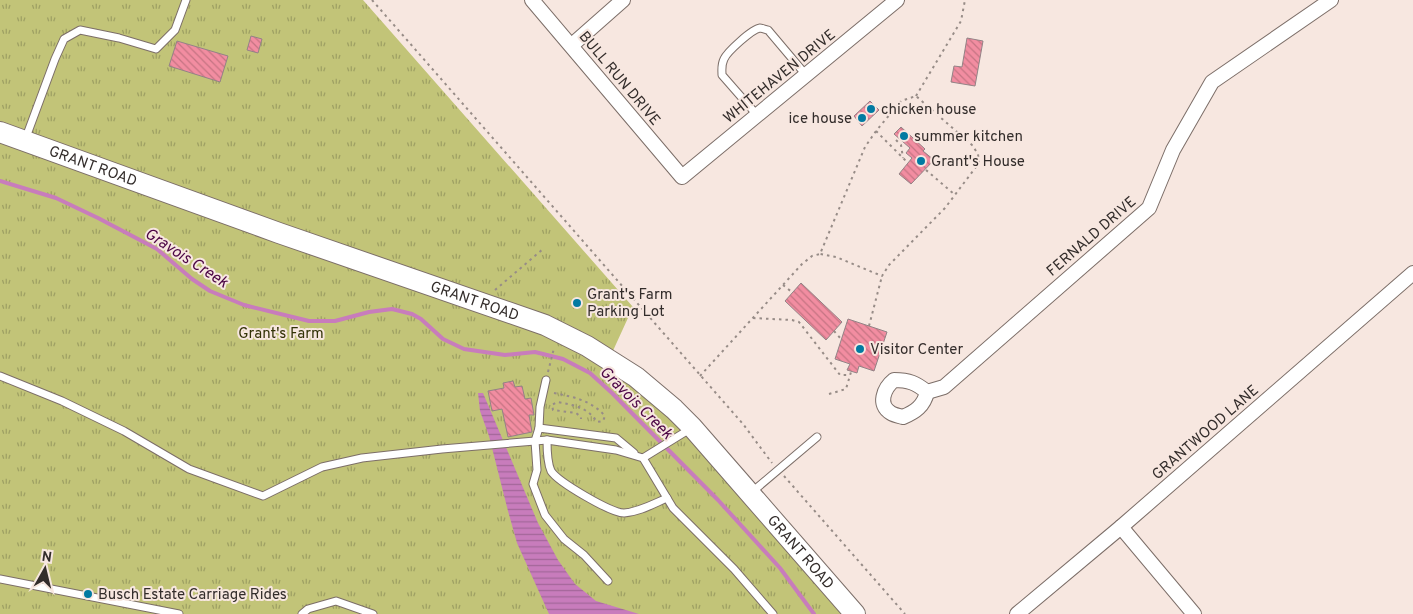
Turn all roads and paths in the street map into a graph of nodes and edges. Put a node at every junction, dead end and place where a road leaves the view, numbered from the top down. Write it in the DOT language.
graph roads {
  1 [pos="186,0"];
  2 [pos="372,0"];
  3 [pos="532,0"];
  4 [pos="623,0"];
  5 [pos="897,0"];
  6 [pos="965,0"];
  7 [pos="1331,0"];
  8 [pos="572,45"];
  9 [pos="806,75"];
  10 [pos="916,96"];
  11 [pos="757,115"];
  12 [pos="876,131"];
  13 [pos="0,132"];
  14 [pos="896,140"];
  15 [pos="25,141"];
  16 [pos="903,158"];
  17 [pos="908,163"];
  18 [pos="926,170"];
  19 [pos="682,177"];
  20 [pos="954,194"];
  21 [pos="543,249"];
  22 [pos="820,254"];
  23 [pos="1413,272"];
  24 [pos="882,276"];
  25 [pos="783,284"];
  26 [pos="793,292"];
  27 [pos="492,294"];
  28 [pos="753,318"];
  29 [pos="869,326"];
  30 [pos="834,331"];
  31 [pos="841,338"];
  32 [pos="556,342"];
  33 [pos="852,372"];
  34 [pos="850,375"];
  35 [pos="0,376"];
  36 [pos="700,376"];
  37 [pos="546,380"];
  38 [pos="544,392"];
  39 [pos="928,392"];
  40 [pos="829,394"];
  41 [pos="581,419"];
  42 [pos="692,427"];
  43 [pos="539,428"];
  44 [pos="817,438"];
  45 [pos="547,440"];
  46 [pos="535,441"];
  47 [pos="640,457"];
  48 [pos="774,465"];
  49 [pos="786,479"];
  50 [pos="750,494"];
  51 [pos="667,498"];
  52 [pos="1121,527"];
  53 [pos="0,579"];
  54 [pos="608,581"];
  55 [pos="179,614"];
  56 [pos="302,614"];
  57 [pos="373,614"];
  58 [pos="773,614"];
  59 [pos="855,614"];
  60 [pos="905,614"];
  61 [pos="1017,614"];
  62 [pos="1194,614"];
  1 -- 15 [label="lane"];
  2 -- 36 [label="path"];
  3 -- 8 [label="street, BULL RUN DRIVE"];
  4 -- 8 [label="street"];
  5 -- 9 [label="street, WHITEHAVEN DRIVE"];
  6 -- 10 [label="path"];
  7 -- 39 [label="street, FERNALD DRIVE"];
  8 -- 19 [label="street, BULL RUN DRIVE"];
  9 -- 11 [label="street, WHITEHAVEN DRIVE"];
  9 -- 11 [label="lane"];
  10 -- 12 [label="path"];
  10 -- 20 [label="path"];
  11 -- 19 [label="street, WHITEHAVEN DRIVE"];
  12 -- 16 [label="path"];
  12 -- 22 [label="path"];
  13 -- 15 [label="street, GRANT ROAD"];
  14 -- 16 [label="path"];
  15 -- 42 [label="street, GRANT ROAD"];
  16 -- 17 [label="path"];
  18 -- 20 [label="path"];
  20 -- 24 [label="path"];
  21 -- 27 [label="path"];
  22 -- 24 [label="path"];
  22 -- 25 [label="path"];
  23 -- 52 [label="street, GRANTWOOD LANE"];
  24 -- 29 [label="path"];
  25 -- 26 [label="path"];
  25 -- 28 [label="path"];
  28 -- 34 [label="path"];
  28 -- 36 [label="path"];
  30 -- 31 [label="path"];
  32 -- 37 [label="path"];
  33 -- 34 [label="path"];
  34 -- 40 [label="path"];
  35 -- 46 [label="lane"];
  36 -- 48 [label="path"];
  37 -- 38 [label="lane"];
  38 -- 41 [label="path"];
  38 -- 43 [label="lane"];
  42 -- 47 [label="lane"];
  42 -- 50 [label="street, GRANT ROAD"];
  43 -- 46 [label="lane"];
  43 -- 47 [label="lane"];
  44 -- 50 [label="lane"];
  45 -- 46 [label="lane"];
  45 -- 47 [label="lane"];
  45 -- 51 [label="lane"];
  46 -- 54 [label="lane"];
  47 -- 51 [label="lane"];
  49 -- 60 [label="path"];
  50 -- 59 [label="street, GRANT ROAD"];
  51 -- 58 [label="lane"];
  52 -- 61 [label="street, GRANTWOOD LANE"];
  52 -- 62 [label="street"];
  53 -- 55 [label="lane"];
  56 -- 57 [label="lane"];
}
